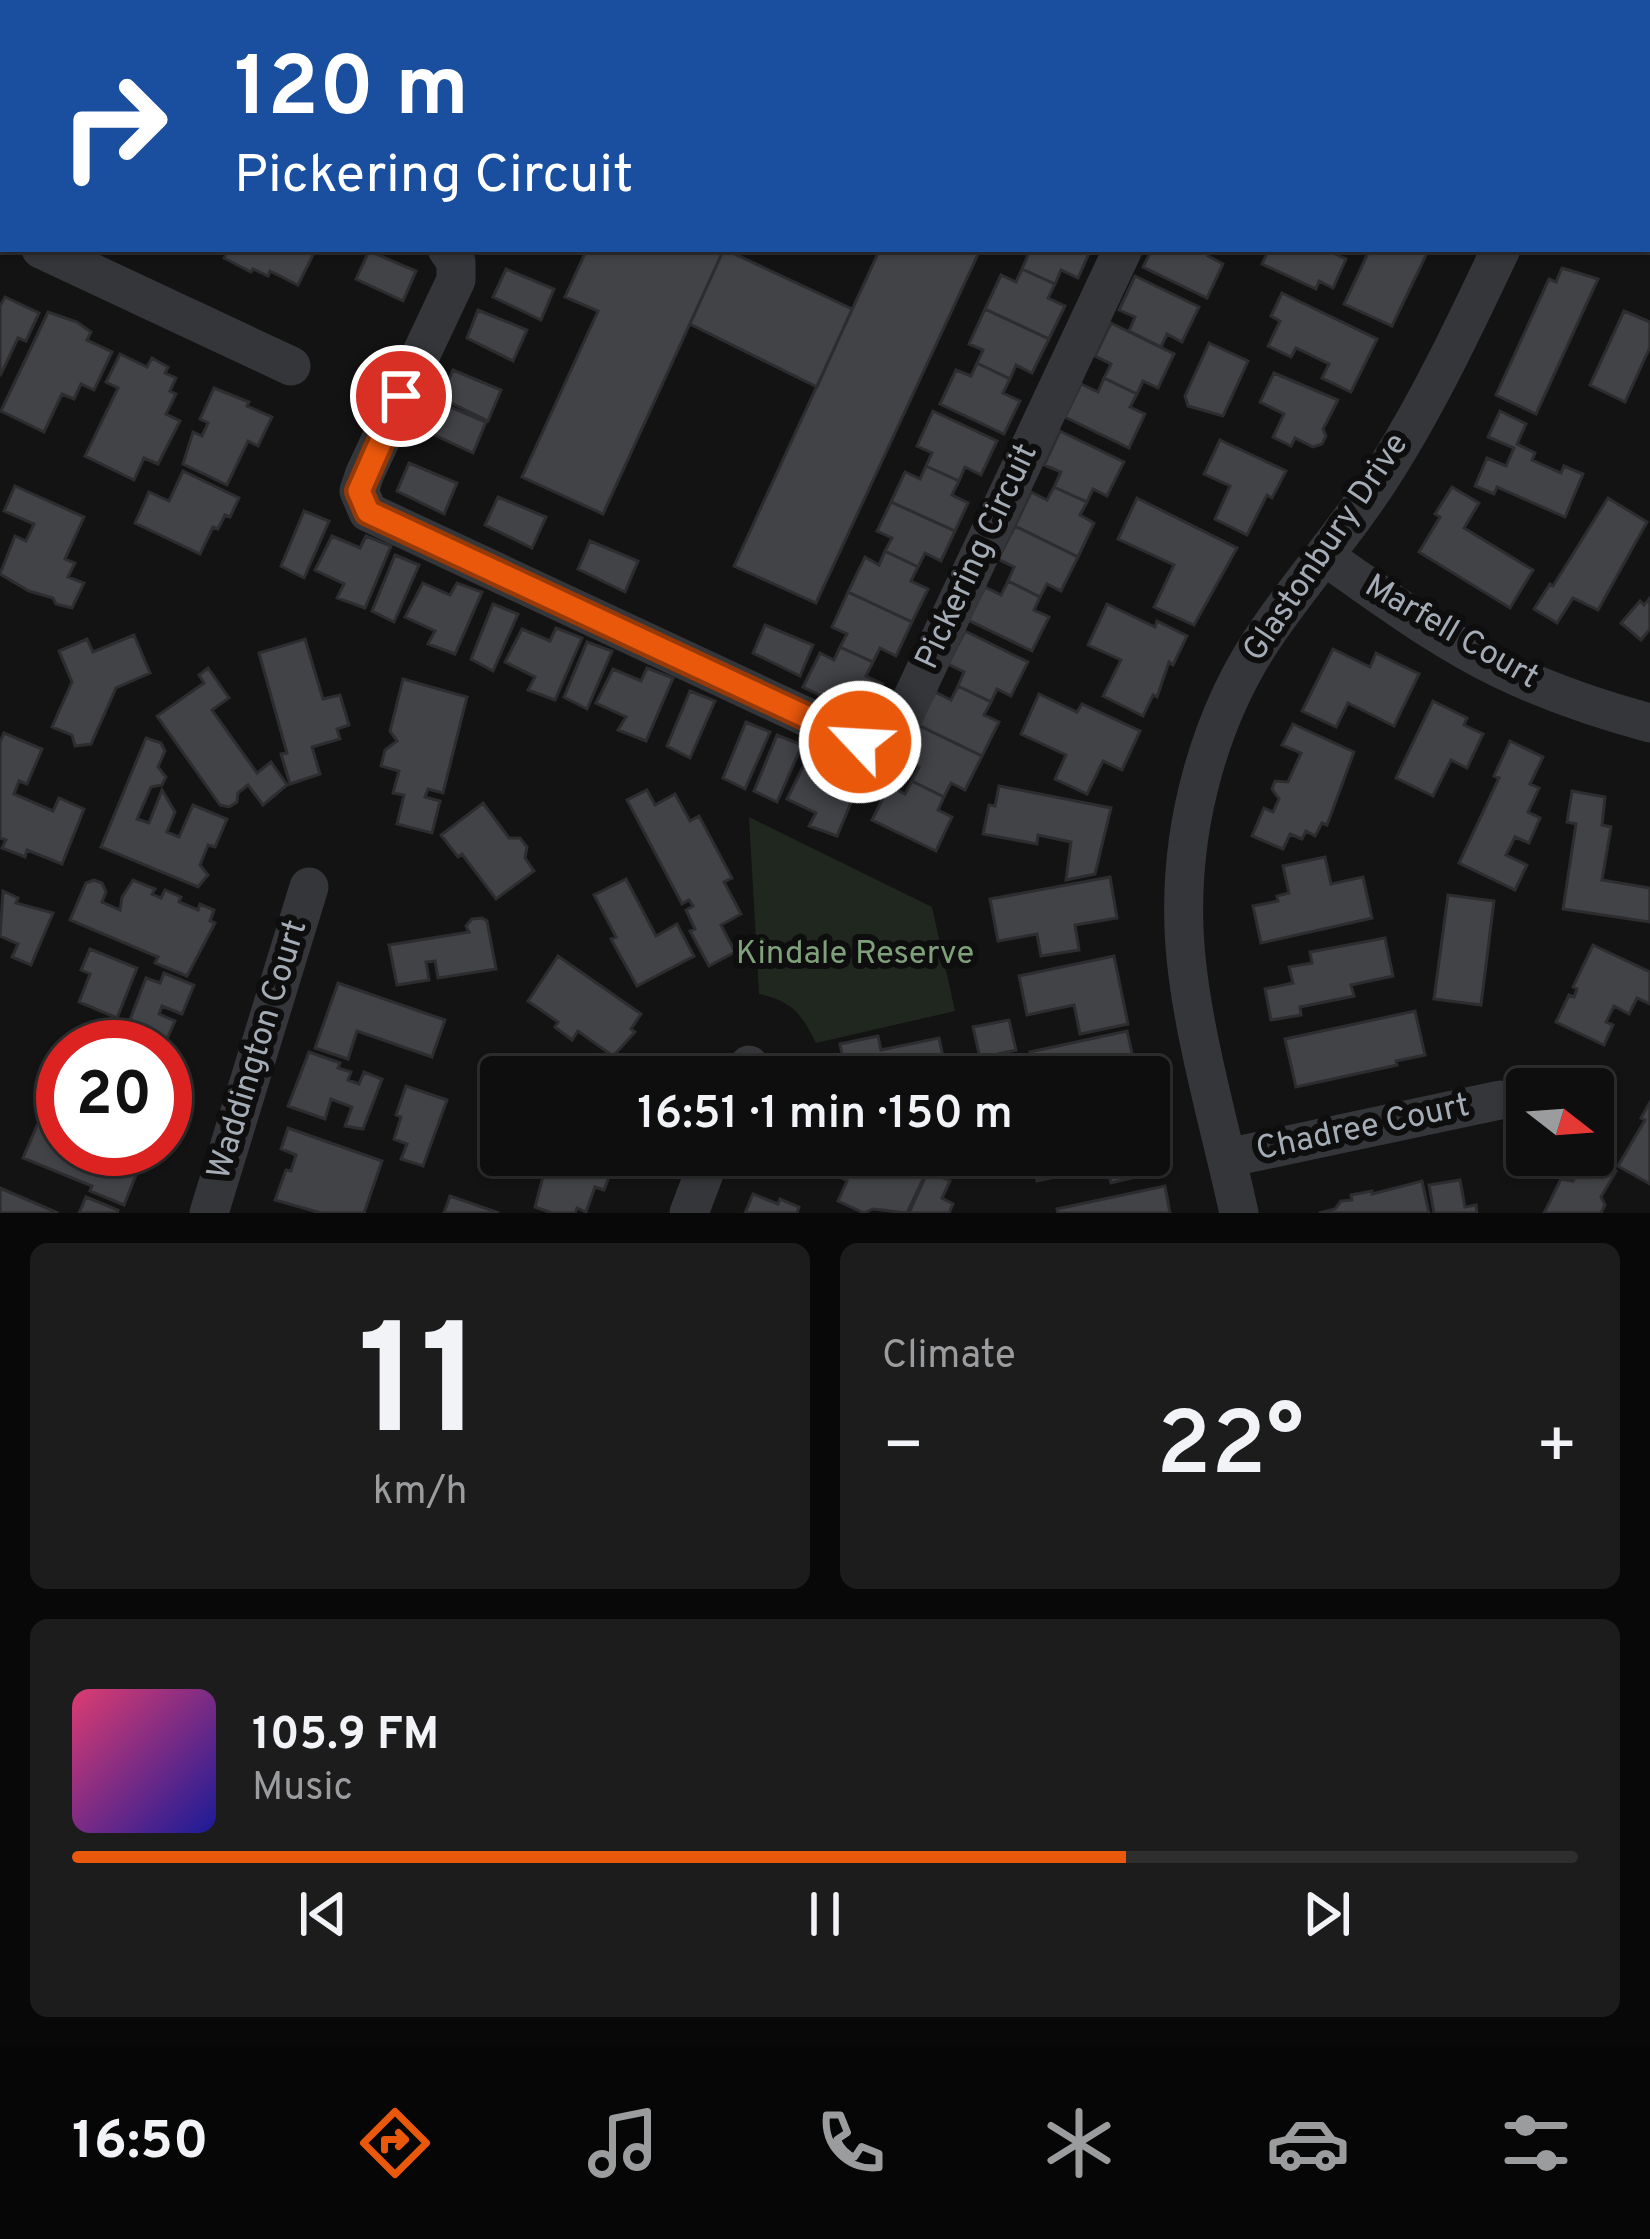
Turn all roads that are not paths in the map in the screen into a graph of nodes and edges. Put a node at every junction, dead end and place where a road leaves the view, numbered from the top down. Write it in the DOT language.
graph roads {
  1 [pos="48,252"];
  2 [pos="449,252"];
  3 [pos="1122,252"];
  4 [pos="1500,252"];
  5 [pos="292,366"];
  6 [pos="1324,556"];
  7 [pos="1650,723"];
  8 [pos="309,887"];
  9 [pos="1499,1100"];
  10 [pos="1227,1158"];
  11 [pos="703,1176"];
  12 [pos="209,1213"];
  13 [pos="689,1213"];
  14 [pos="1239,1213"];
  1 -- 5 [label="street"];
  2 -- 3 [label="street, Pickering Circuit"];
  4 -- 6 [label="street, Glastonbury Drive"];
  6 -- 7 [label="street, Marfell Court"];
  6 -- 10 [label="street, Glastonbury Drive"];
  8 -- 12 [label="street, Waddington Court"];
  9 -- 10 [label="street, Chadree Court"];
  10 -- 14 [label="street, Glastonbury Drive"];
  11 -- 13 [label="street"];
}
